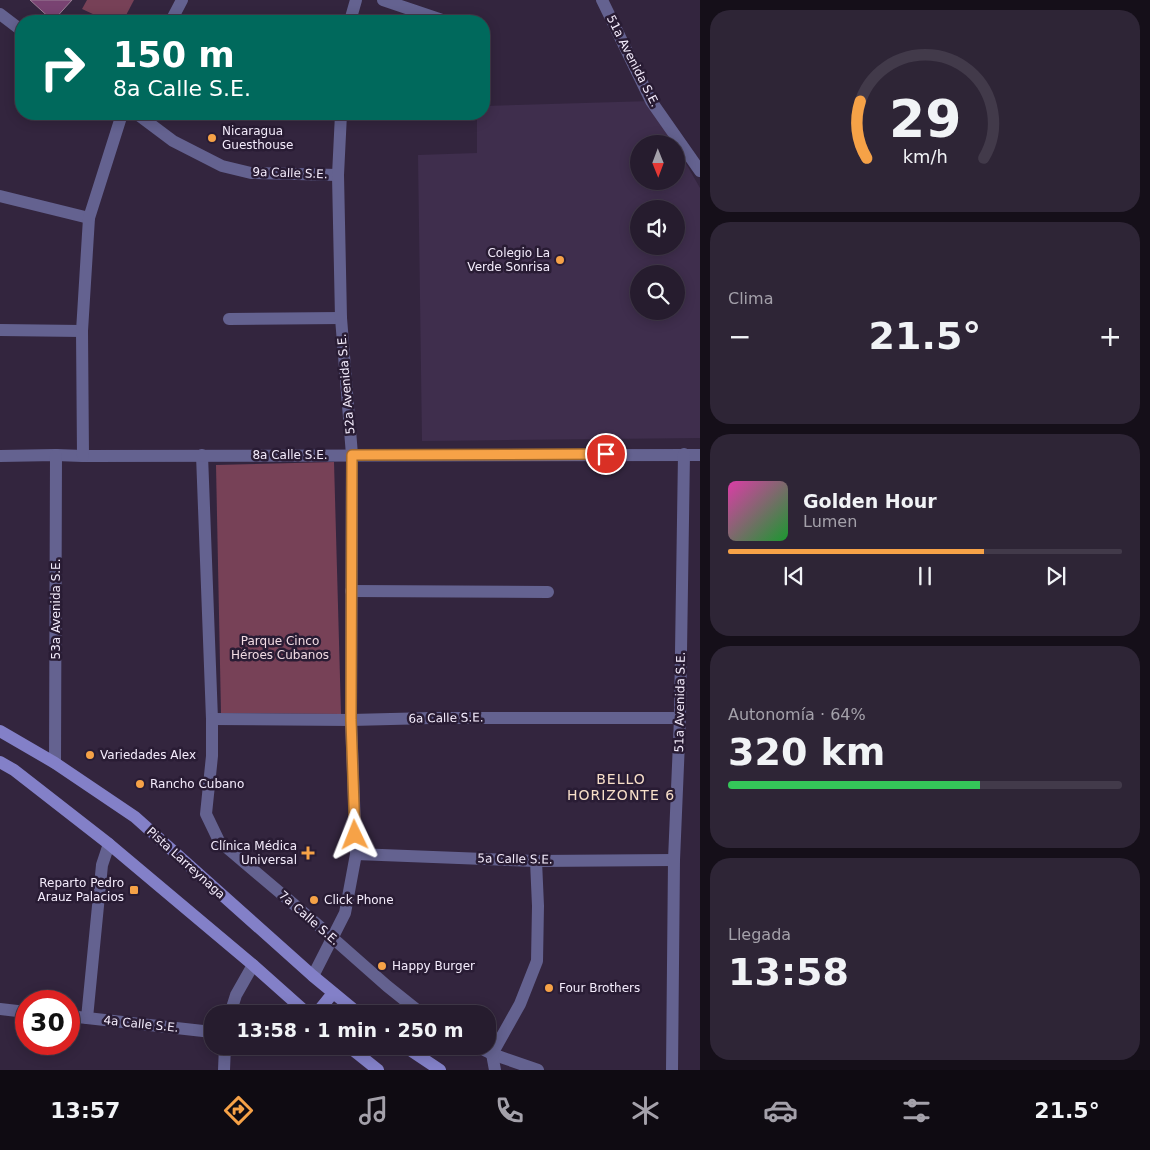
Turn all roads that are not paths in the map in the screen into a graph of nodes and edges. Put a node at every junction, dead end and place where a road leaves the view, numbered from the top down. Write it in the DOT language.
graph roads {
  1 [pos="182,0"];
  2 [pos="356,0"];
  3 [pos="383,0"];
  4 [pos="602,0"];
  5 [pos="0,14"];
  6 [pos="173,15"];
  7 [pos="352,15"];
  8 [pos="427,15"];
  9 [pos="15,25"];
  10 [pos="120,120"];
  11 [pos="145,120"];
  12 [pos="341,120"];
  13 [pos="700,171"];
  14 [pos="338,175"];
  15 [pos="0,196"];
  16 [pos="89,218"];
  17 [pos="341,318"];
  18 [pos="229,319"];
  19 [pos="0,330"];
  20 [pos="82,331"];
  21 [pos="684,454"];
  22 [pos="56,455"];
  23 [pos="202,455"];
  24 [pos="352,455"];
  25 [pos="700,455"];
  26 [pos="0,456"];
  27 [pos="83,456"];
  28 [pos="351,591"];
  29 [pos="548,592"];
  30 [pos="680,718"];
  31 [pos="212,719"];
  32 [pos="351,720"];
  33 [pos="0,731"];
  34 [pos="0,762"];
  35 [pos="55,763"];
  36 [pos="110,844"];
  37 [pos="356,854"];
  38 [pos="536,860"];
  39 [pos="674,860"];
  40 [pos="333,938"];
  41 [pos="253,965"];
  42 [pos="314,976"];
  43 [pos="333,993"];
  44 [pos="233,1005"];
  45 [pos="298,1005"];
  46 [pos="323,1005"];
  47 [pos="347,1005"];
  48 [pos="411,1005"];
  49 [pos="0,1009"];
  50 [pos="15,1011"];
  51 [pos="80,1017"];
  52 [pos="87,1018"];
  53 [pos="204,1031"];
  54 [pos="496,1047"];
  55 [pos="225,1055"];
  56 [pos="359,1055"];
  57 [pos="417,1055"];
  58 [pos="492,1055"];
  59 [pos="495,1055"];
  60 [pos="224,1070"];
  61 [pos="378,1070"];
  62 [pos="440,1070"];
  63 [pos="495,1070"];
  64 [pos="538,1070"];
  65 [pos="672,1070"];
  1 -- 6 [label="street"];
  2 -- 7 [label="street"];
  3 -- 8 [label="street"];
  4 -- 13 [label="street, 51a Avenida S.E."];
  5 -- 9 [label="street"];
  10 -- 16 [label="street"];
  11 -- 14 [label="street, 9a Calle S.E."];
  12 -- 14 [label="street, 52a Avenida S.E."];
  14 -- 17 [label="street, 52a Avenida S.E."];
  15 -- 16 [label="street"];
  16 -- 20 [label="street"];
  17 -- 18 [label="street"];
  17 -- 24 [label="street, 52a Avenida S.E."];
  19 -- 20 [label="street"];
  20 -- 27 [label="street"];
  21 -- 24 [label="street, 8a Calle S.E."];
  21 -- 25 [label="street, 8a Calle S.E."];
  21 -- 30 [label="street, 51a Avenida S.E."];
  22 -- 26 [label="street, 8a Calle S.E."];
  22 -- 27 [label="street, 8a Calle S.E."];
  22 -- 35 [label="street, 53a Avenida S.E."];
  23 -- 24 [label="street, 8a Calle S.E."];
  23 -- 27 [label="street, 8a Calle S.E."];
  23 -- 31 [label="street"];
  24 -- 28 [label="street, 52a Avenida S.E."];
  28 -- 29 [label="street"];
  28 -- 32 [label="street, 52a Avenida S.E."];
  30 -- 32 [label="street, 6a Calle S.E."];
  30 -- 39 [label="street, 51a Avenida S.E."];
  31 -- 32 [label="street, 6a Calle S.E."];
  31 -- 40 [label="street, 7a Calle S.E."];
  32 -- 37 [label="street, 52a Avenida S.E."];
  33 -- 35 [label="main road, Pista Larreynaga"];
  34 -- 36 [label="main road"];
  35 -- 42 [label="main road, Pista Larreynaga"];
  36 -- 41 [label="main road"];
  36 -- 52 [label="street"];
  37 -- 38 [label="street, 5a Calle S.E."];
  37 -- 40 [label="street, 52a Avenida S.E."];
  38 -- 39 [label="street, 5a Calle S.E."];
  38 -- 54 [label="street"];
  39 -- 65 [label="street, 51a Avenida S.E."];
  40 -- 42 [label="street, 52a Avenida S.E."];
  40 -- 48 [label="street, 7a Calle S.E."];
  41 -- 44 [label="street"];
  41 -- 45 [label="main road"];
  42 -- 43 [label="main road, Pista Larreynaga"];
  43 -- 46 [label="main road"];
  43 -- 47 [label="main road, Pista Larreynaga"];
  49 -- 50 [label="street"];
  51 -- 52 [label="street, 4a Calle S.E."];
  52 -- 53 [label="street, 4a Calle S.E."];
  55 -- 60 [label="street"];
  56 -- 61 [label="main road"];
  57 -- 62 [label="main road"];
  58 -- 63 [label="street"];
  59 -- 64 [label="street"];
}
